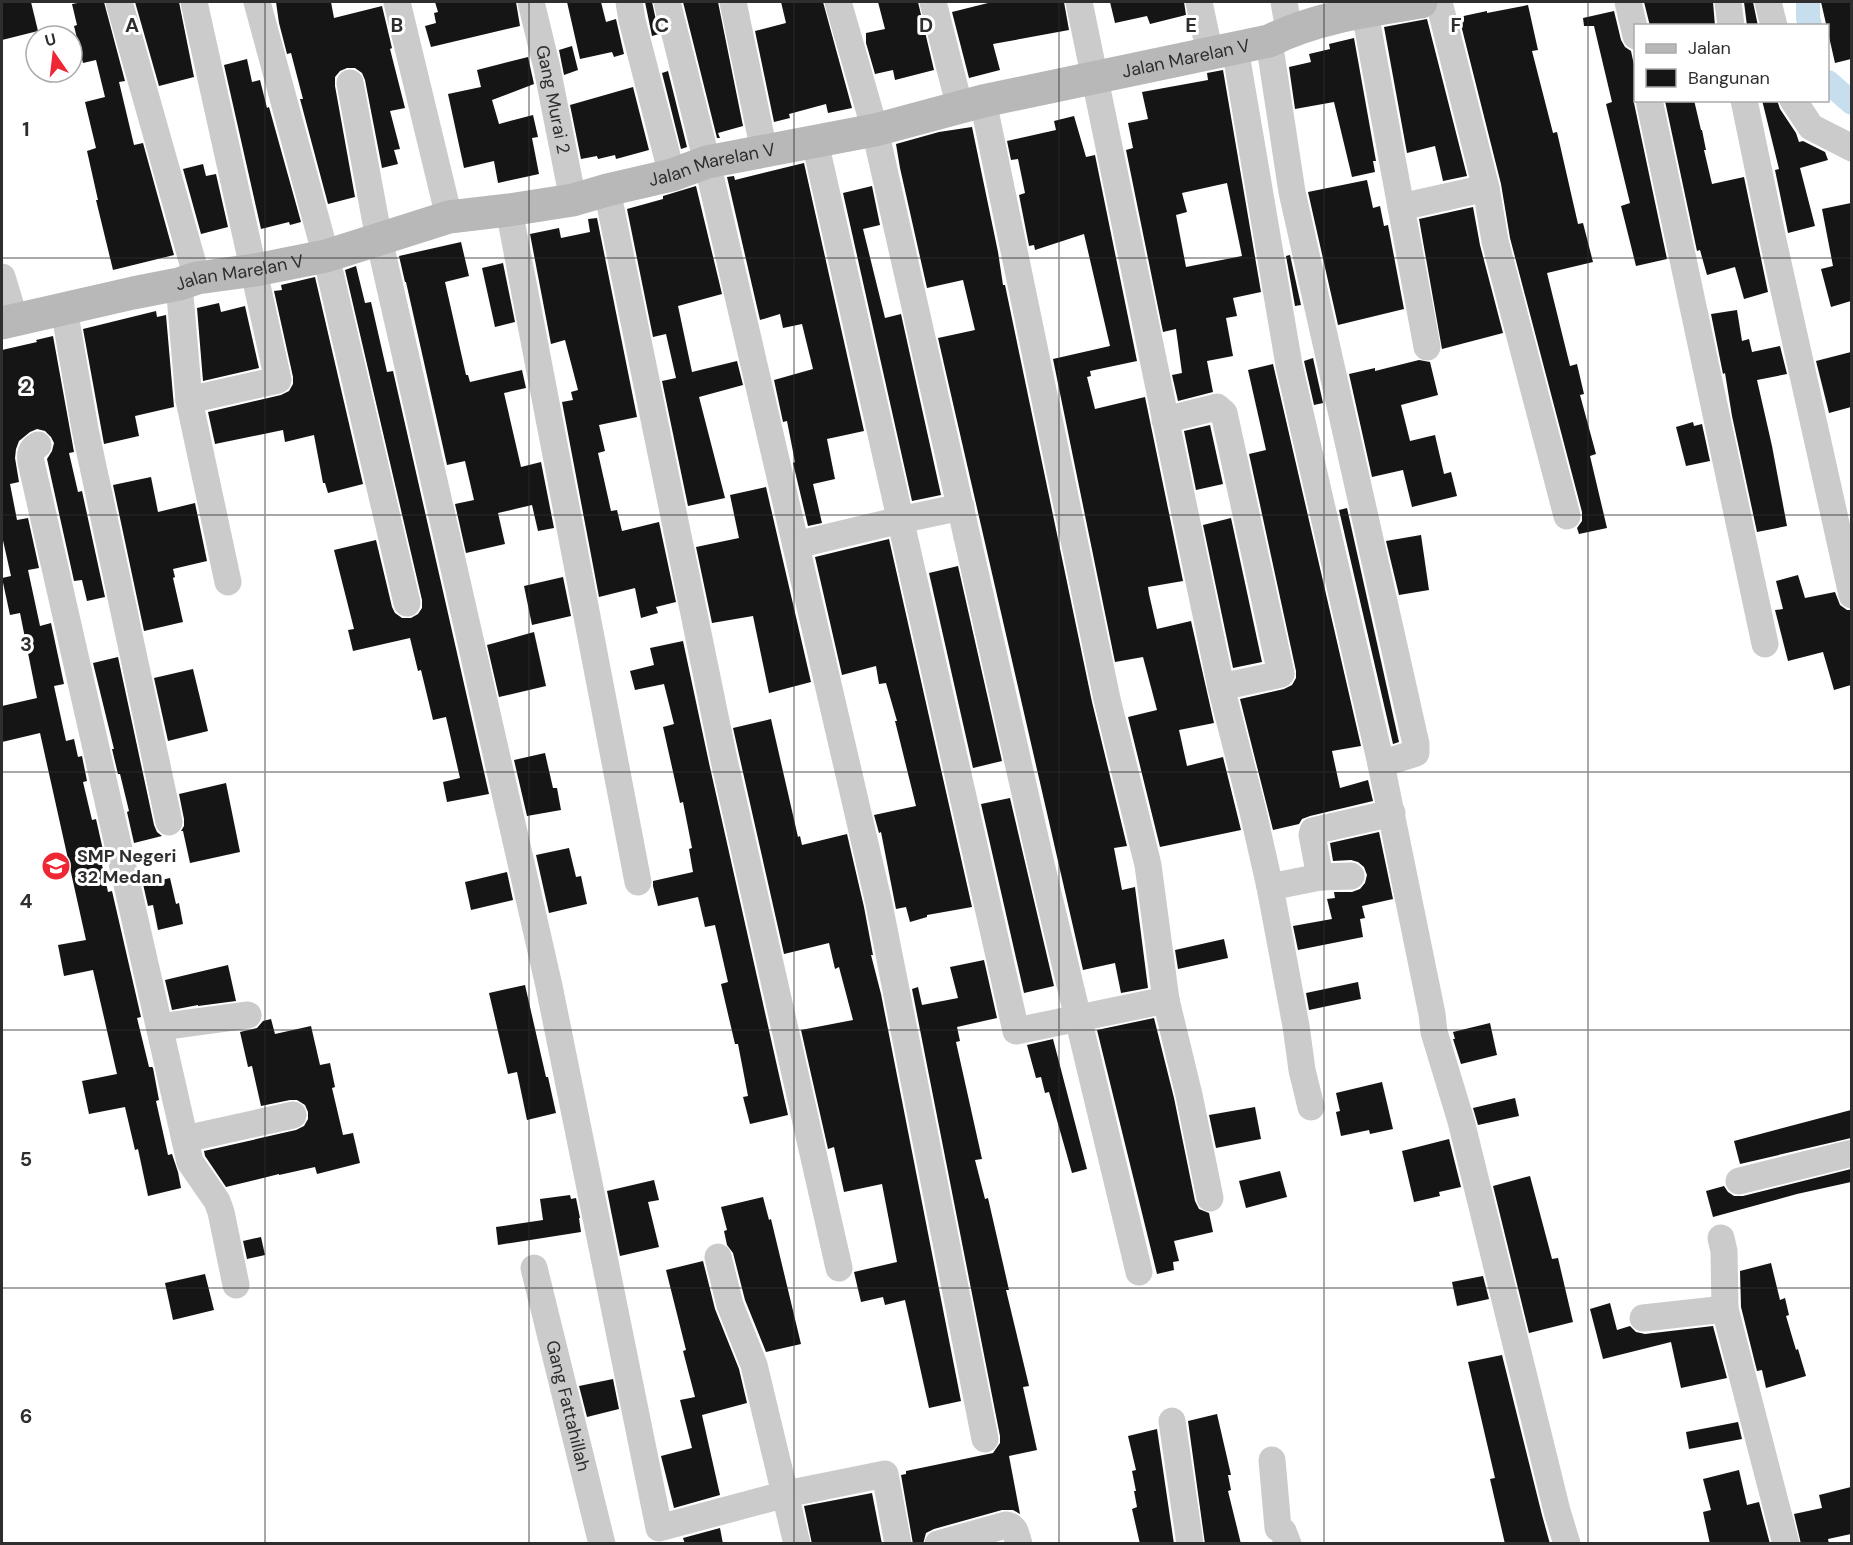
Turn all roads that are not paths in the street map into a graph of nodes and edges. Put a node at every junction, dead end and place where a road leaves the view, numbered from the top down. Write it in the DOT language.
graph roads {
  1 [pos="118,2"];
  2 [pos="194,2"];
  3 [pos="257,2"];
  4 [pos="397,2"];
  5 [pos="531,2"];
  6 [pos="629,2"];
  7 [pos="667,2"];
  8 [pos="733,2"];
  9 [pos="838,2"];
  10 [pos="933,2"];
  11 [pos="1079,2"];
  12 [pos="1199,2"];
  13 [pos="1421,2"];
  14 [pos="1439,2"];
  15 [pos="1628,2"];
  16 [pos="1728,2"];
  17 [pos="1768,2"];
  18 [pos="1364,6"];
  19 [pos="1731,24"];
  20 [pos="1774,24"];
  21 [pos="1280,25"];
  22 [pos="1634,31"];
  23 [pos="1223,51"];
  24 [pos="1094,78"];
  25 [pos="350,83"];
  26 [pos="1649,102"];
  27 [pos="1744,102"];
  28 [pos="1794,102"];
  29 [pos="971,105"];
  30 [pos="875,130"];
  31 [pos="815,142"];
  32 [pos="1851,148"];
  33 [pos="764,151"];
  34 [pos="707,162"];
  35 [pos="672,175"];
  36 [pos="1485,188"];
  37 [pos="607,190"];
  38 [pos="573,200"];
  39 [pos="1401,207"];
  40 [pos="509,210"];
  41 [pos="450,217"];
  42 [pos="379,239"];
  43 [pos="326,256"];
  44 [pos="255,270"];
  45 [pos="2,277"];
  46 [pos="188,281"];
  47 [pos="64,309"];
  48 [pos="8,322"];
  49 [pos="1427,347"];
  50 [pos="189,400"];
  51 [pos="1165,420"];
  52 [pos="38,445"];
  53 [pos="961,507"];
  54 [pos="1567,516"];
  55 [pos="900,520"];
  56 [pos="796,545"];
  57 [pos="228,582"];
  58 [pos="1851,595"];
  59 [pos="406,603"];
  60 [pos="1765,644"];
  61 [pos="1221,687"];
  62 [pos="1381,764"];
  63 [pos="1392,813"];
  64 [pos="169,822"];
  65 [pos="1351,876"];
  66 [pos="1320,877"];
  67 [pos="638,882"];
  68 [pos="1270,887"];
  69 [pos="1166,1000"];
  70 [pos="248,1015"];
  71 [pos="1078,1017"];
  72 [pos="160,1027"];
  73 [pos="1311,1107"];
  74 [pos="293,1115"];
  75 [pos="185,1139"];
  76 [pos="1851,1153"];
  77 [pos="1739,1181"];
  78 [pos="1210,1198"];
  79 [pos="1721,1238"];
  80 [pos="718,1257"];
  81 [pos="534,1268"];
  82 [pos="839,1268"];
  83 [pos="1139,1272"];
  84 [pos="236,1285"];
  85 [pos="1725,1309"];
  86 [pos="1643,1318"];
  87 [pos="1172,1421"];
  88 [pos="985,1439"];
  89 [pos="1272,1460"];
  90 [pos="786,1494"];
  91 [pos="661,1536"];
  92 [pos="602,1544"];
  93 [pos="797,1544"];
  94 [pos="898,1544"];
  95 [pos="938,1544"];
  96 [pos="1019,1544"];
  97 [pos="1190,1544"];
  98 [pos="1288,1544"];
  99 [pos="1567,1544"];
  100 [pos="1786,1544"];
  1 -- 46 [label="street"];
  2 -- 44 [label="street"];
  3 -- 43 [label="street"];
  4 -- 41 [label="street"];
  5 -- 38 [label="street, Gang Murai 2"];
  6 -- 35 [label="street"];
  7 -- 34 [label="street"];
  8 -- 33 [label="street"];
  9 -- 30 [label="street"];
  10 -- 29 [label="street"];
  11 -- 24 [label="street"];
  12 -- 23 [label="street"];
  13 -- 18 [label="street, Jalan Marelan V"];
  14 -- 36 [label="street"];
  15 -- 22 [label="street"];
  16 -- 19 [label="street"];
  17 -- 20 [label="street"];
  18 -- 21 [label="street, Jalan Marelan V"];
  18 -- 39 [label="street"];
  21 -- 23 [label="street, Jalan Marelan V"];
  21 -- 62 [label="street"];
  23 -- 24 [label="street, Jalan Marelan V"];
  23 -- 62 [label="street"];
  24 -- 29 [label="street, Jalan Marelan V"];
  24 -- 51 [label="street"];
  25 -- 42 [label="street"];
  26 -- 60 [label="street"];
  27 -- 58 [label="street"];
  28 -- 32 [label="street"];
  29 -- 30 [label="street, Jalan Marelan V"];
  29 -- 69 [label="street"];
  30 -- 31 [label="street, Jalan Marelan V"];
  30 -- 53 [label="street"];
  31 -- 33 [label="street, Jalan Marelan V"];
  31 -- 55 [label="street"];
  33 -- 34 [label="street, Jalan Marelan V"];
  34 -- 35 [label="street, Jalan Marelan V"];
  34 -- 56 [label="street"];
  35 -- 37 [label="street, Jalan Marelan V"];
  36 -- 39 [label="street"];
  36 -- 54 [label="street"];
  37 -- 38 [label="street, Jalan Marelan V"];
  37 -- 82 [label="street"];
  38 -- 40 [label="street, Jalan Marelan V"];
  39 -- 49 [label="street"];
  40 -- 41 [label="street, Jalan Marelan V"];
  40 -- 67 [label="street"];
  41 -- 42 [label="street, Jalan Marelan V"];
  42 -- 43 [label="street, Jalan Marelan V"];
  42 -- 91 [label="street"];
  43 -- 44 [label="street, Jalan Marelan V"];
  43 -- 59 [label="street"];
  44 -- 46 [label="street, Jalan Marelan V"];
  44 -- 50 [label="street"];
  45 -- 48 [label="street"];
  46 -- 47 [label="street, Jalan Marelan V"];
  46 -- 50 [label="street"];
  47 -- 48 [label="street, Jalan Marelan V"];
  47 -- 64 [label="street"];
  50 -- 57 [label="street"];
  51 -- 61 [label="street"];
  51 -- 61 [label="street"];
  52 -- 72 [label="street"];
  53 -- 55 [label="street"];
  53 -- 71 [label="street"];
  55 -- 56 [label="street"];
  55 -- 71 [label="street"];
  56 -- 88 [label="street"];
  61 -- 68 [label="street"];
  62 -- 63 [label="street"];
  63 -- 66 [label="street"];
  63 -- 99 [label="street"];
  65 -- 66 [label="street"];
  66 -- 68 [label="street"];
  68 -- 73 [label="street"];
  69 -- 71 [label="street"];
  69 -- 78 [label="street"];
  70 -- 72 [label="street"];
  71 -- 83 [label="street"];
  72 -- 75 [label="street"];
  74 -- 75 [label="street"];
  75 -- 84 [label="street"];
  76 -- 77 [label="street"];
  79 -- 85 [label="street"];
  80 -- 90 [label="street"];
  81 -- 92 [label="street, Gang Fattahillah"];
  85 -- 86 [label="street"];
  85 -- 100 [label="street"];
  87 -- 97 [label="street"];
  89 -- 98 [label="street"];
  90 -- 91 [label="street"];
  90 -- 93 [label="street"];
  90 -- 94 [label="street"];
  95 -- 96 [label="street"];
}
